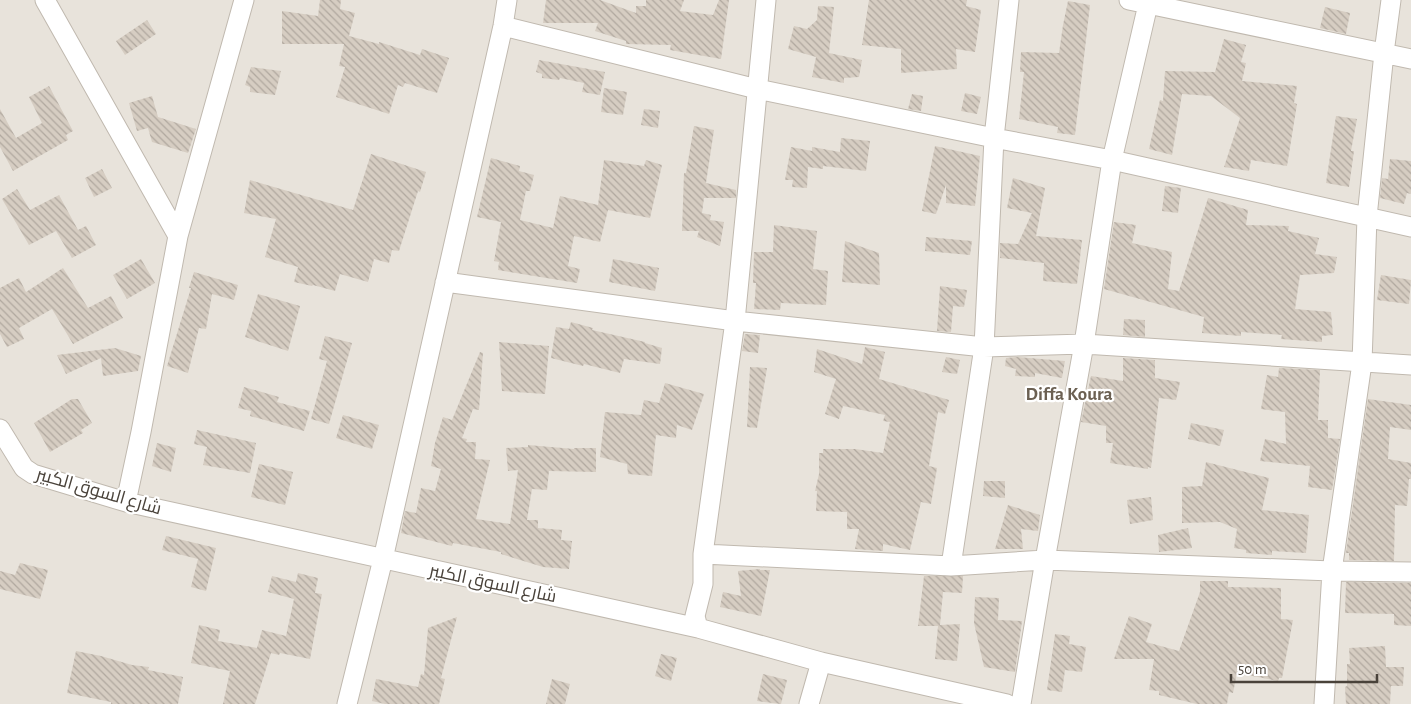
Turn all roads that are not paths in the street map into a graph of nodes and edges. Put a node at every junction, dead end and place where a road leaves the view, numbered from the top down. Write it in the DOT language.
graph roads {
  1 [pos="45,0"];
  2 [pos="244,0"];
  3 [pos="507,0"];
  4 [pos="766,0"];
  5 [pos="1010,0"];
  6 [pos="1129,0"];
  7 [pos="1391,0"];
  8 [pos="1148,2"];
  9 [pos="503,26"];
  10 [pos="1384,53"];
  11 [pos="1411,59"];
  12 [pos="757,88"];
  13 [pos="994,138"];
  14 [pos="1112,160"];
  15 [pos="1367,217"];
  16 [pos="1411,227"];
  17 [pos="178,236"];
  18 [pos="446,282"];
  19 [pos="735,321"];
  20 [pos="1084,344"];
  21 [pos="984,347"];
  22 [pos="1362,363"];
  23 [pos="1411,365"];
  24 [pos="0,430"];
  25 [pos="126,502"];
  26 [pos="703,554"];
  27 [pos="383,559"];
  28 [pos="1045,560"];
  29 [pos="951,566"];
  30 [pos="1332,571"];
  31 [pos="1411,572"];
  32 [pos="698,628"];
  33 [pos="821,662"];
  34 [pos="941,696"];
  35 [pos="347,704"];
  36 [pos="809,704"];
  37 [pos="1007,704"];
  38 [pos="1021,704"];
  39 [pos="1324,704"];
  1 -- 17 [label="street"];
  2 -- 17 [label="street"];
  3 -- 9 [label="street"];
  4 -- 12 [label="street"];
  5 -- 13 [label="street"];
  6 -- 8 [label="street"];
  7 -- 10 [label="street"];
  8 -- 10 [label="street"];
  8 -- 14 [label="street"];
  9 -- 12 [label="street"];
  9 -- 18 [label="street"];
  10 -- 11 [label="street"];
  10 -- 15 [label="street"];
  12 -- 13 [label="street"];
  12 -- 19 [label="street"];
  13 -- 14 [label="street"];
  13 -- 21 [label="street"];
  14 -- 15 [label="street"];
  14 -- 20 [label="street"];
  15 -- 16 [label="street"];
  15 -- 22 [label="street"];
  17 -- 25 [label="street"];
  18 -- 19 [label="street"];
  18 -- 27 [label="street"];
  19 -- 21 [label="street"];
  19 -- 26 [label="street"];
  20 -- 21 [label="street"];
  20 -- 22 [label="street"];
  20 -- 28 [label="street"];
  21 -- 29 [label="street"];
  22 -- 23 [label="street"];
  22 -- 30 [label="street"];
  24 -- 25 [label="street, شارع السوق الكبير"];
  25 -- 27 [label="street, شارع السوق الكبير"];
  26 -- 29 [label="street"];
  26 -- 32 [label="street"];
  27 -- 32 [label="street, شارع السوق الكبير"];
  27 -- 35 [label="street"];
  28 -- 29 [label="street"];
  28 -- 30 [label="street"];
  28 -- 38 [label="street"];
  30 -- 31 [label="street"];
  30 -- 39 [label="street"];
  32 -- 33 [label="street, شارع السوق الكبير"];
  33 -- 34 [label="street, شارع السوق الكبير"];
  33 -- 36 [label="street"];
  34 -- 37 [label="street, شارع السوق الكبير"];
}
